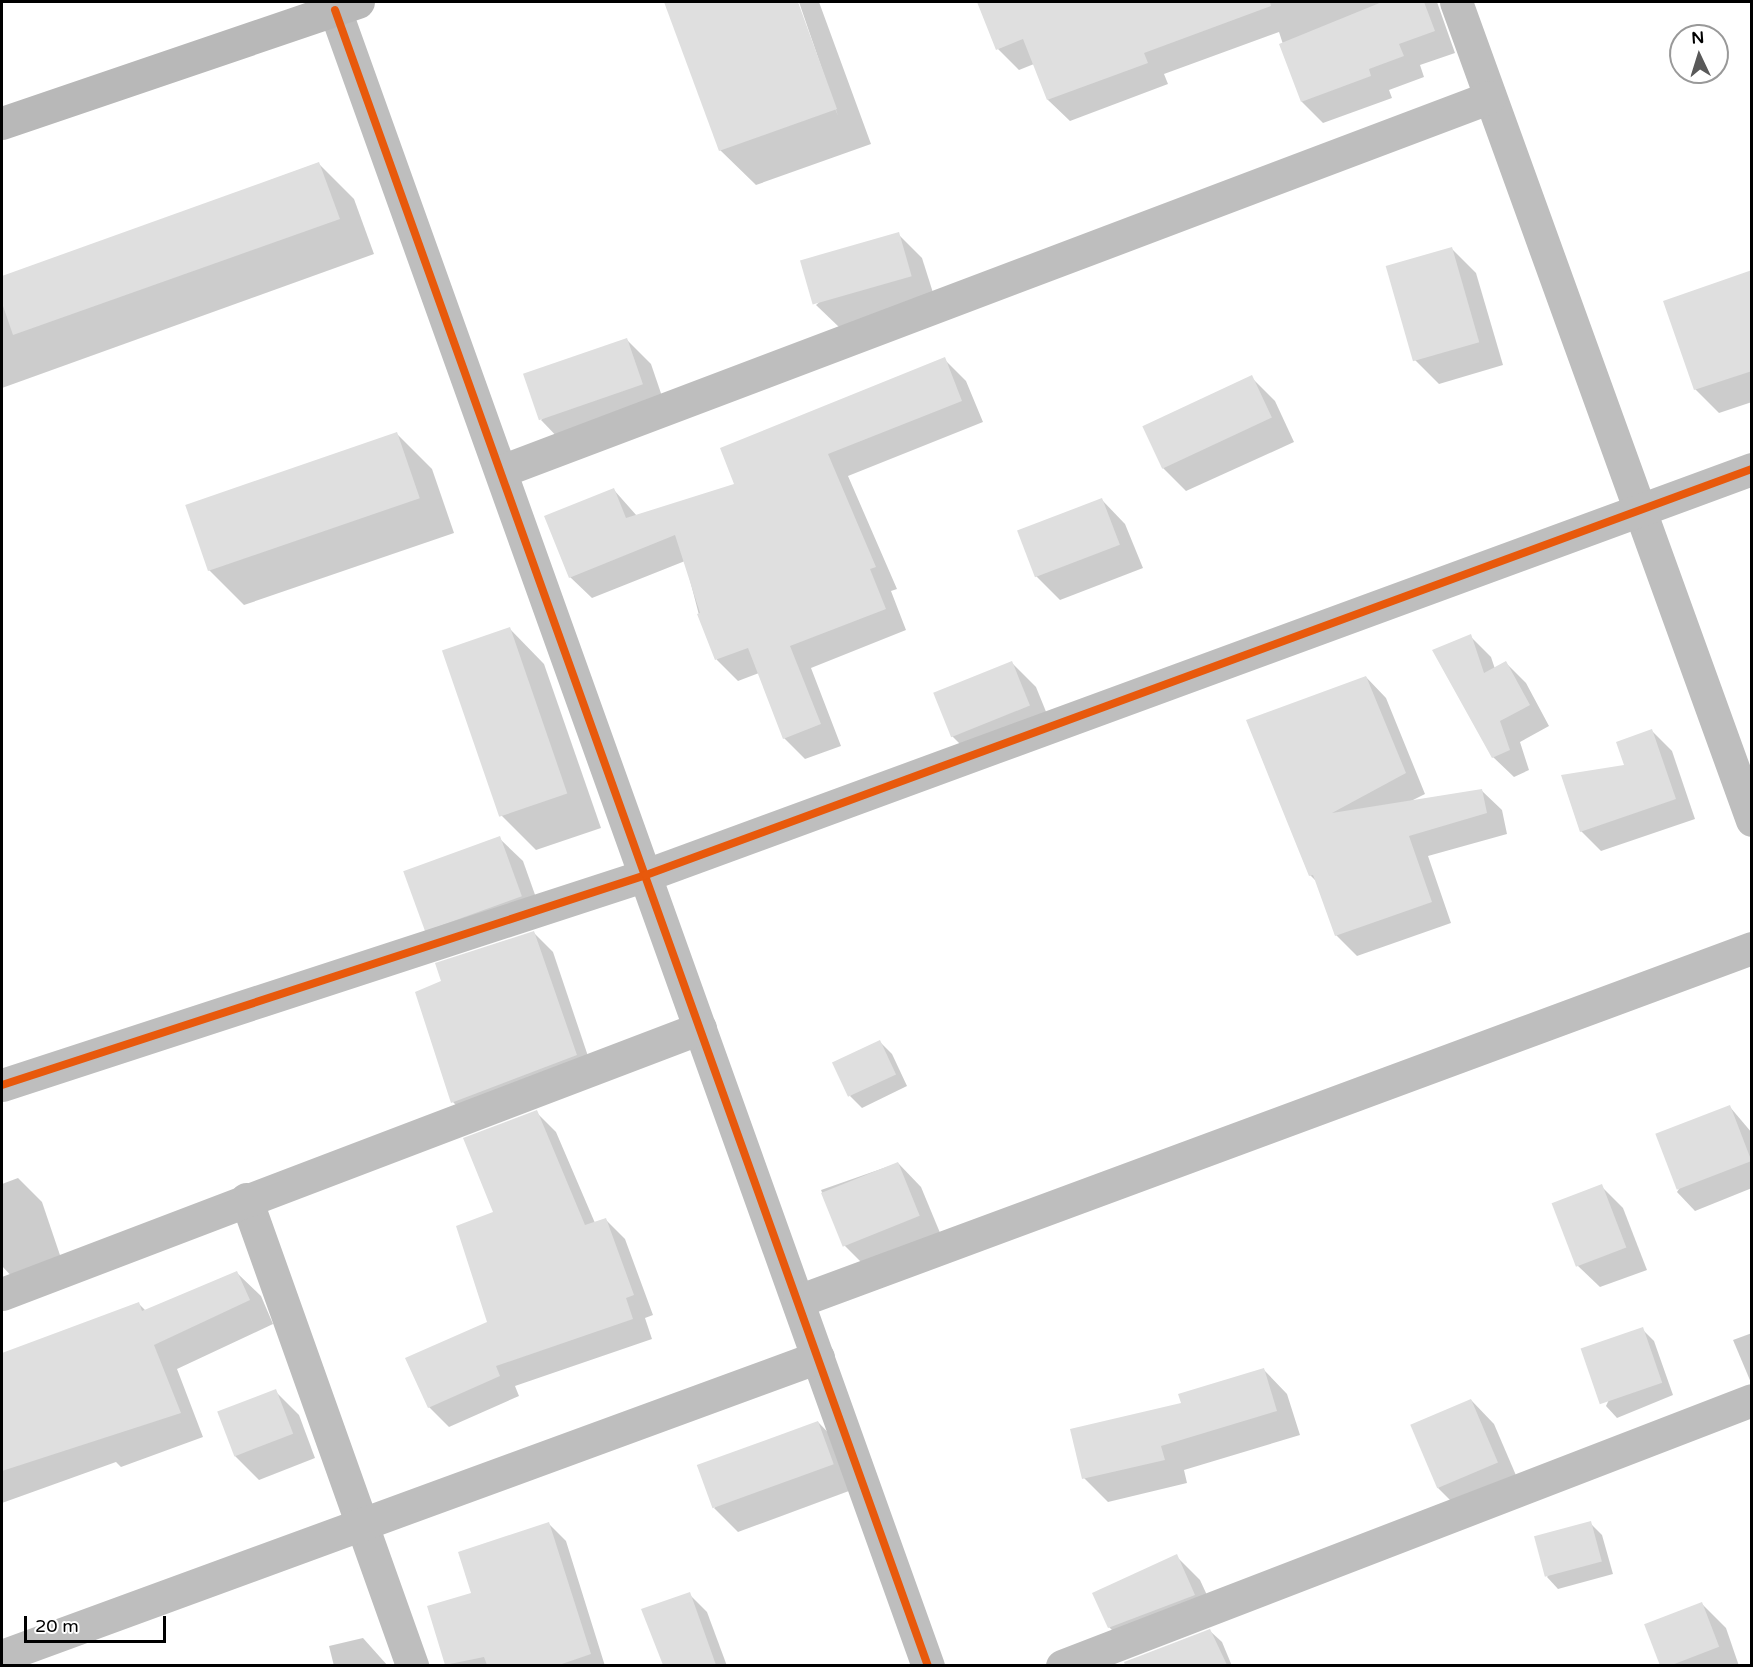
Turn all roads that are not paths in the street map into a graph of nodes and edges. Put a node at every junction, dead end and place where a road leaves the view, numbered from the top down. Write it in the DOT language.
graph roads {
  1 [pos="1456,2"];
  2 [pos="346,6"];
  3 [pos="1490,97"];
  4 [pos="2,123"];
  5 [pos="1752,469"];
  6 [pos="501,471"];
  7 [pos="1639,509"];
  8 [pos="1752,820"];
  9 [pos="646,875"];
  10 [pos="1752,948"];
  11 [pos="700,1028"];
  12 [pos="2,1086"];
  13 [pos="246,1199"];
  14 [pos="2,1294"];
  15 [pos="798,1301"];
  16 [pos="818,1357"];
  17 [pos="1752,1401"];
  18 [pos="362,1527"];
  19 [pos="2,1656"];
  20 [pos="412,1665"];
  21 [pos="928,1665"];
  22 [pos="1062,1665"];
  1 -- 3 [label="street"];
  2 -- 4 [label="street"];
  2 -- 6 [label="street"];
  3 -- 6 [label="street"];
  3 -- 7 [label="street"];
  5 -- 7 [label="street"];
  6 -- 9 [label="street"];
  7 -- 8 [label="street"];
  7 -- 9 [label="street"];
  9 -- 11 [label="street"];
  9 -- 12 [label="street"];
  10 -- 15 [label="street"];
  11 -- 13 [label="street"];
  11 -- 15 [label="street"];
  13 -- 14 [label="street"];
  13 -- 18 [label="street"];
  15 -- 16 [label="street"];
  16 -- 18 [label="street"];
  16 -- 21 [label="street"];
  17 -- 22 [label="street"];
  18 -- 19 [label="street"];
  18 -- 20 [label="street"];
}
